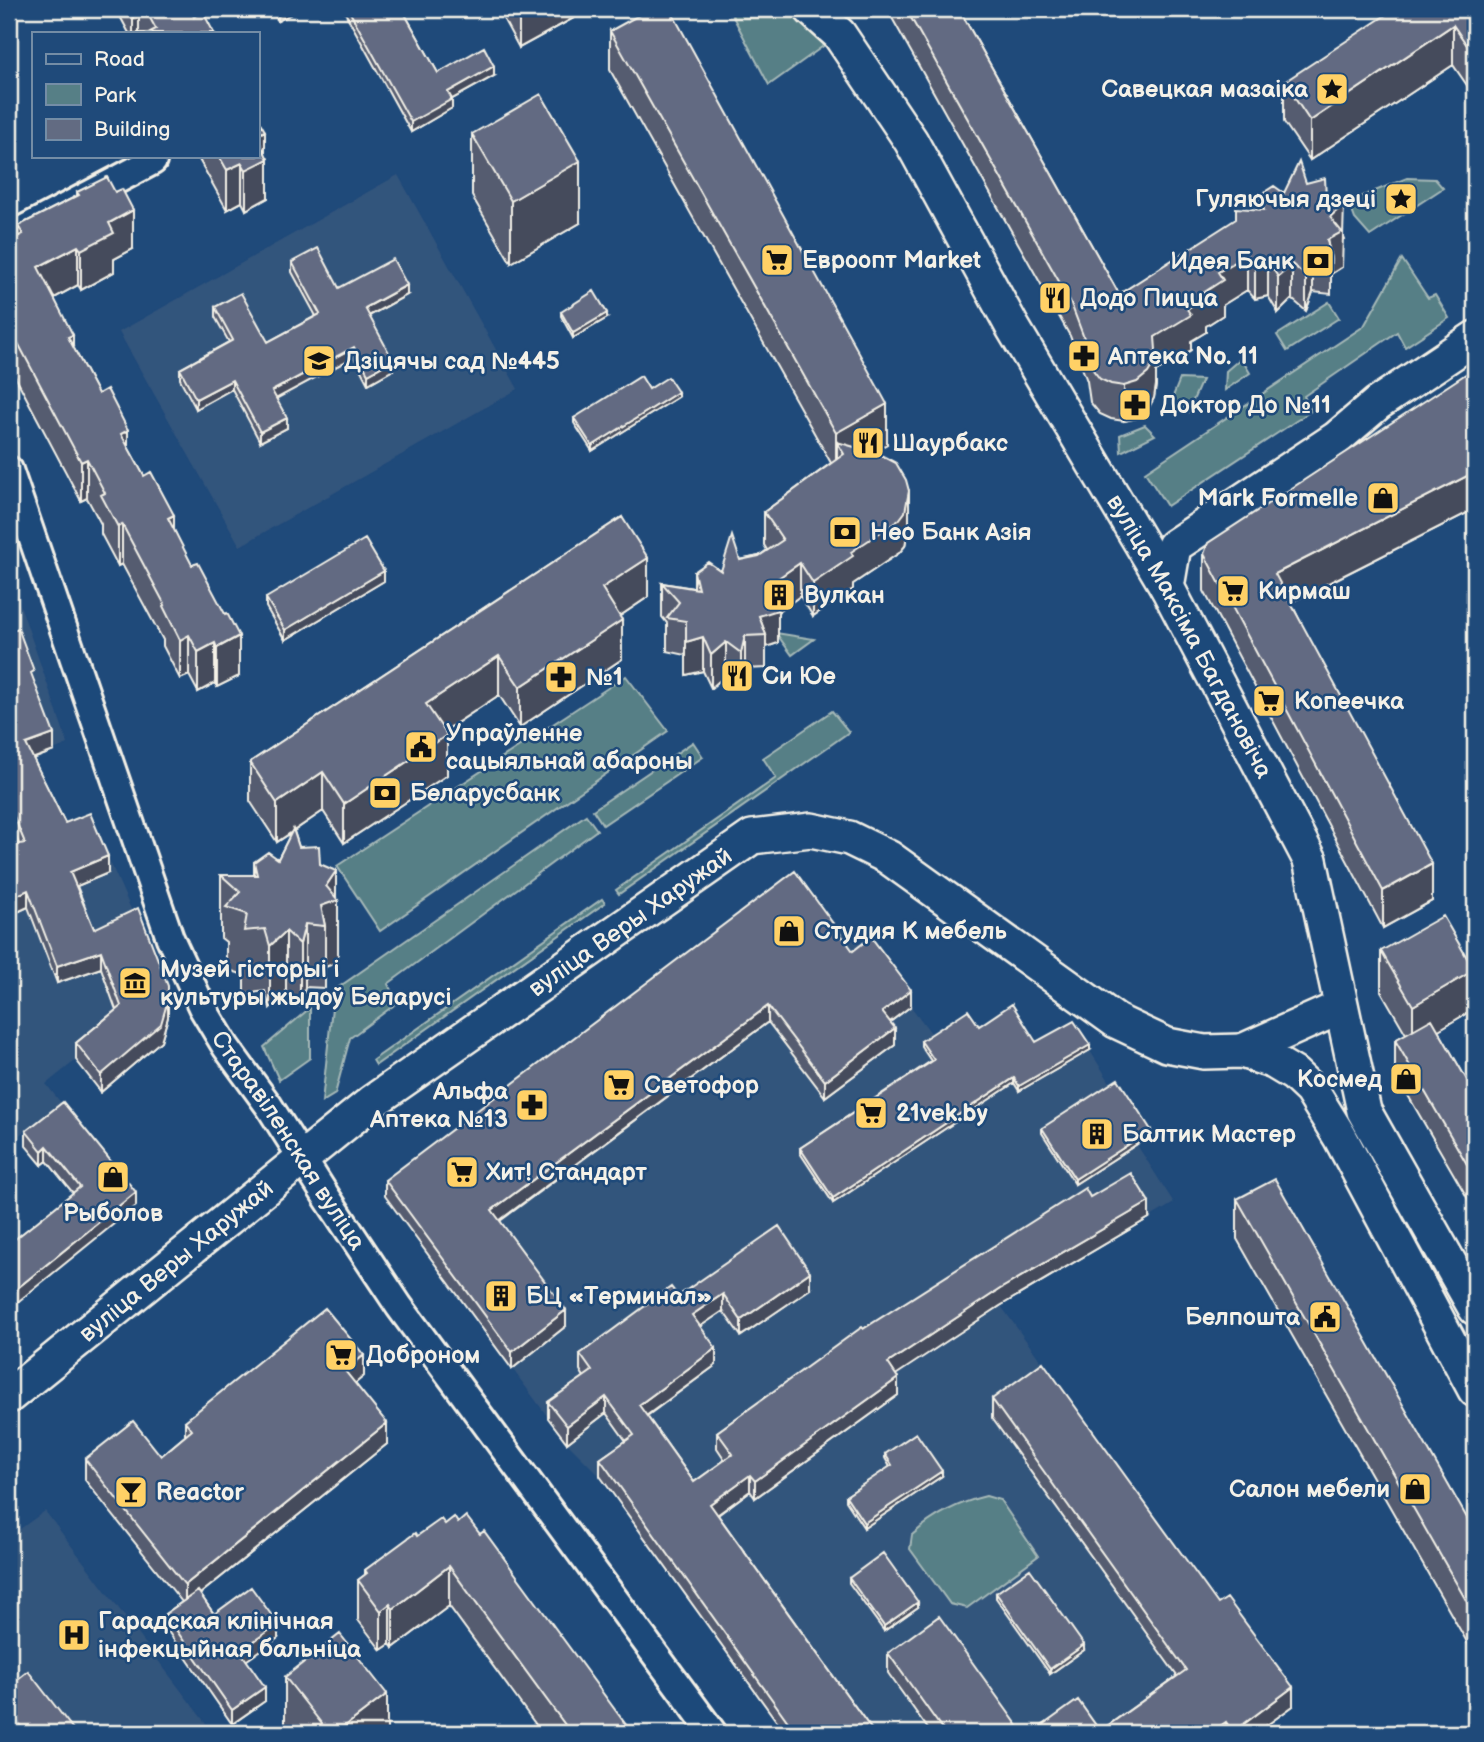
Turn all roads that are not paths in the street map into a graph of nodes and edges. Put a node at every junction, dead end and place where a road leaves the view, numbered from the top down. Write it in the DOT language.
graph roads {
  1 [pos="811,9"];
  2 [pos="153,161"];
  3 [pos="9,237"];
  4 [pos="1475,338"];
  5 [pos="1378,403"];
  6 [pos="9,470"];
  7 [pos="1134,529"];
  8 [pos="1167,587"];
  9 [pos="1341,1007"];
  10 [pos="1242,1051"];
  11 [pos="303,1157"];
  12 [pos="1475,1308"];
  13 [pos="1475,1390"];
  14 [pos="9,1395"];
  15 [pos="713,1733"];
  1 -- 7 [label="main road, вуліца Максіма Багдановіча"];
  2 -- 3 [label="street"];
  4 -- 5 [label="main road"];
  5 -- 7 [label="main road"];
  5 -- 8 [label="main road"];
  6 -- 11 [label="street, Старавіленская вуліца"];
  7 -- 8 [label="main road, вуліца Максіма Багдановіча"];
  8 -- 9 [label="main road, вуліца Максіма Багдановіча"];
  9 -- 10 [label="main road"];
  9 -- 12 [label="main road, вуліца Максіма Багдановіча"];
  10 -- 11 [label="main road, вуліца Веры Харужай"];
  10 -- 13 [label="main road, вуліца Веры Харужай"];
  11 -- 14 [label="main road, вуліца Веры Харужай"];
  11 -- 15 [label="street, Старавіленская вуліца"];
}
